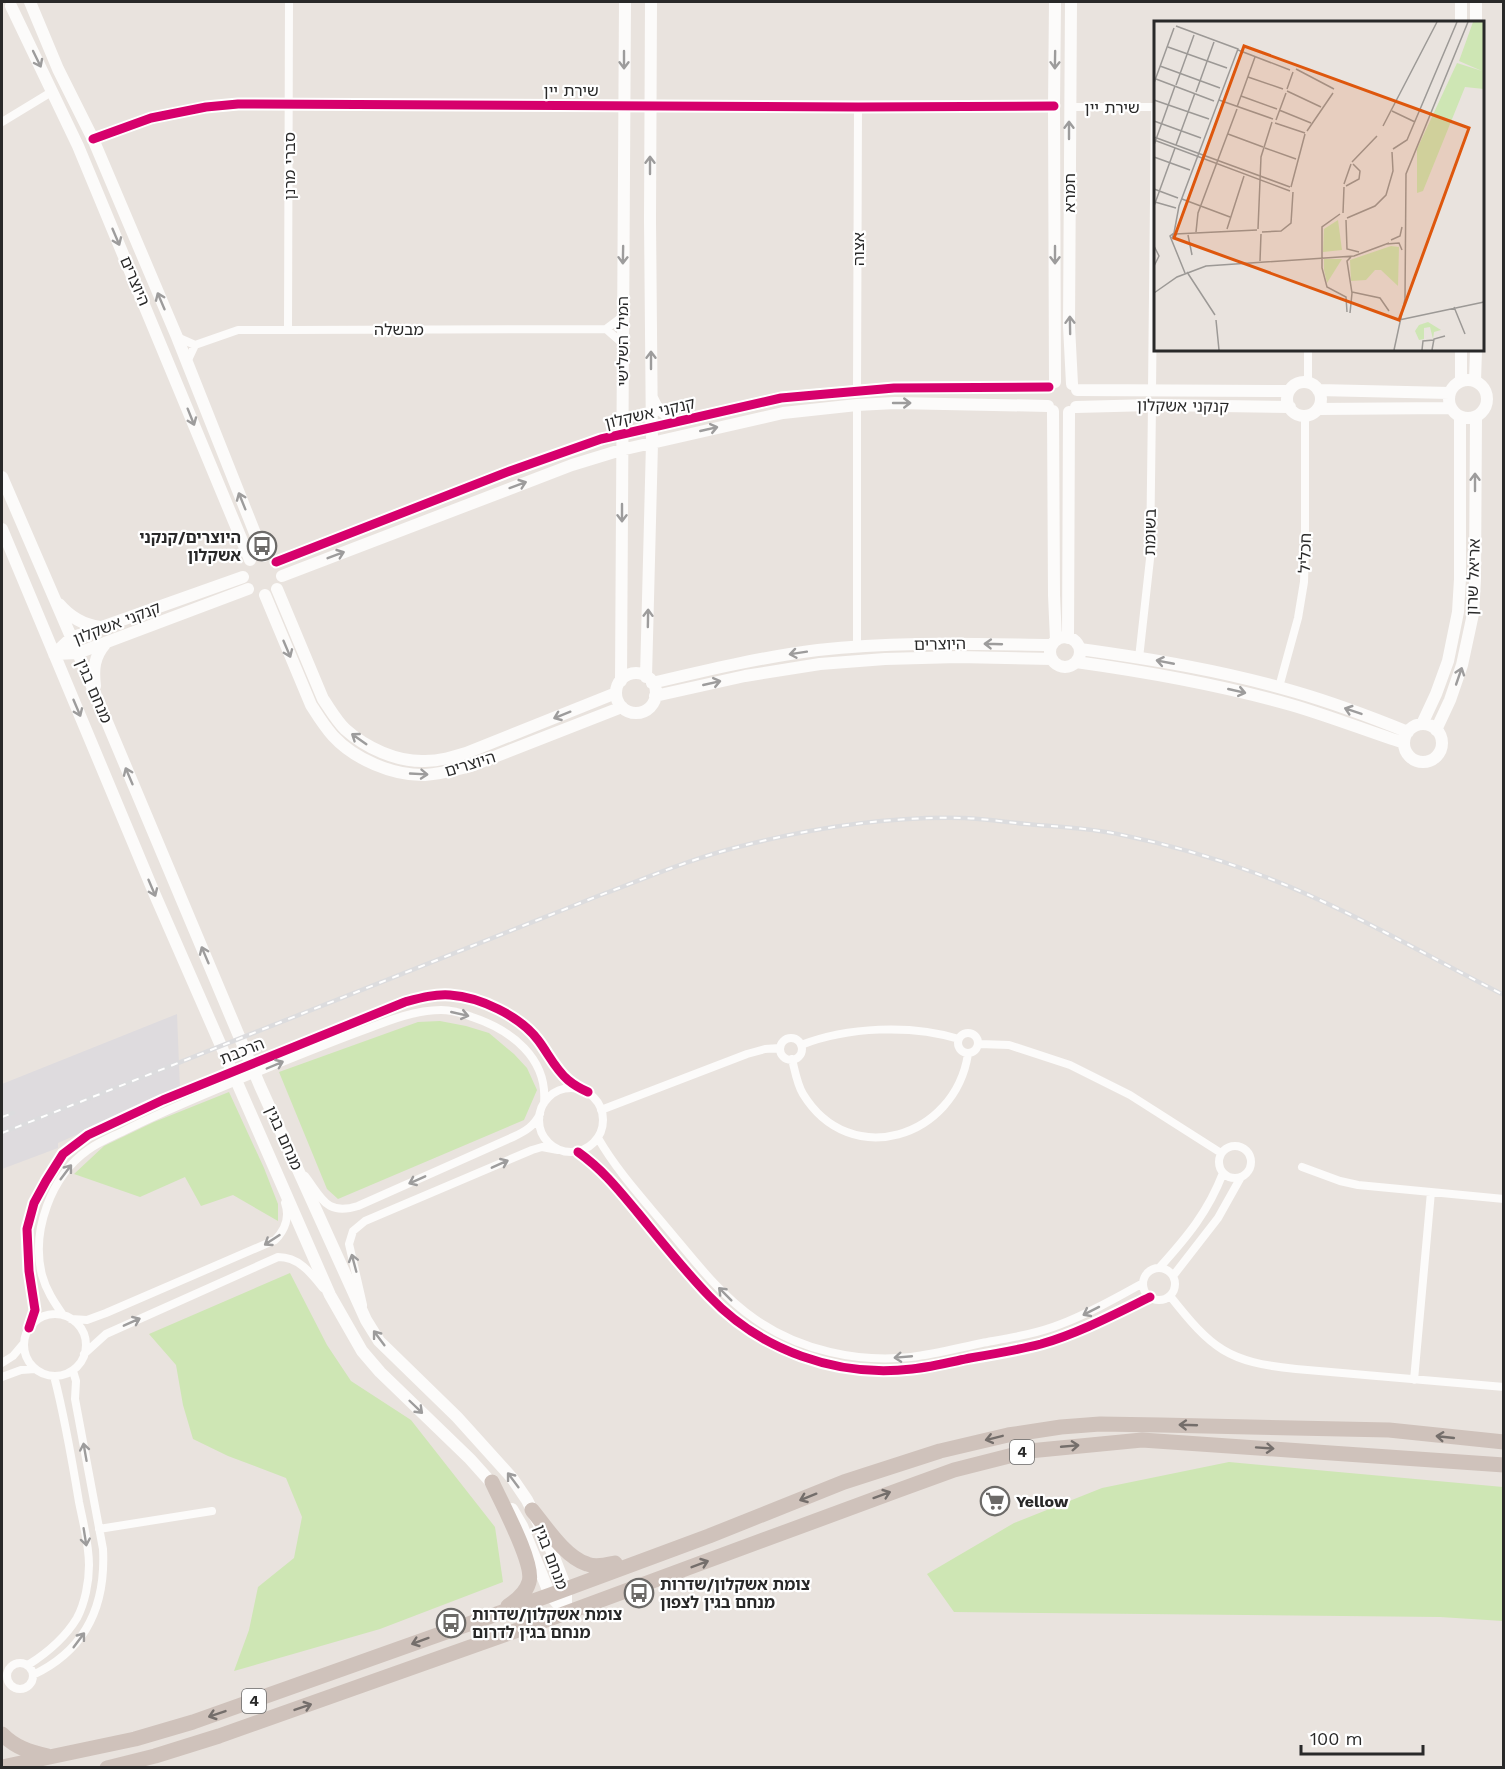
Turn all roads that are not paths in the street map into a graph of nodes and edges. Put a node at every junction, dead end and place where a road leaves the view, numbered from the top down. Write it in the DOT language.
graph roads {
  1 [pos="26,2"];
  2 [pos="30,2"];
  3 [pos="289,2"];
  4 [pos="625,2"];
  5 [pos="651,2"];
  6 [pos="1055,2"];
  7 [pos="1071,2"];
  8 [pos="1461,2"];
  9 [pos="1476,2"];
  10 [pos="6,4"];
  11 [pos="1461,21"];
  12 [pos="1476,21"];
  13 [pos="53,91"];
  14 [pos="289,105"];
  15 [pos="624,105"];
  16 [pos="650,105"];
  17 [pos="1054,106"];
  18 [pos="1154,106"];
  19 [pos="858,107"];
  20 [pos="1069,107"];
  21 [pos="2,122"];
  22 [pos="93,139"];
  23 [pos="1154,201"];
  24 [pos="622,317"];
  25 [pos="606,329"];
  26 [pos="288,330"];
  27 [pos="177,338"];
  28 [pos="622,343"];
  29 [pos="195,345"];
  30 [pos="1308,351"];
  31 [pos="1461,351"];
  32 [pos="1476,351"];
  33 [pos="187,362"];
  34 [pos="1461,381"];
  35 [pos="1475,381"];
  36 [pos="1052,385"];
  37 [pos="1074,387"];
  38 [pos="1313,387"];
  39 [pos="1152,390"];
  40 [pos="857,391"];
  41 [pos="1289,391"];
  42 [pos="1450,393"];
  43 [pos="651,396"];
  44 [pos="622,405"];
  45 [pos="857,405"];
  46 [pos="1152,405"];
  47 [pos="1051,408"];
  48 [pos="1290,408"];
  49 [pos="1451,408"];
  50 [pos="1072,409"];
  51 [pos="1318,409"];
  52 [pos="1305,416"];
  53 [pos="1460,417"];
  54 [pos="1476,417"];
  55 [pos="675,422"];
  56 [pos="651,428"];
  57 [pos="623,434"];
  58 [pos="678,436"];
  59 [pos="601,439"];
  60 [pos="652,443"];
  61 [pos="621,450"];
  62 [pos="602,456"];
  63 [pos="652,463"];
  64 [pos="2,477"];
  65 [pos="622,480"];
  66 [pos="2,529"];
  67 [pos="264,556"];
  68 [pos="250,560"];
  69 [pos="276,562"];
  70 [pos="282,576"];
  71 [pos="243,577"];
  72 [pos="248,589"];
  73 [pos="277,589"];
  74 [pos="265,595"];
  75 [pos="55,599"];
  76 [pos="101,627"];
  77 [pos="71,638"];
  78 [pos="1059,641"];
  79 [pos="106,643"];
  80 [pos="857,647"];
  81 [pos="1080,649"];
  82 [pos="78,653"];
  83 [pos="54,654"];
  84 [pos="1139,658"];
  85 [pos="1052,659"];
  86 [pos="1076,663"];
  87 [pos="649,680"];
  88 [pos="618,687"];
  89 [pos="1279,687"];
  90 [pos="655,696"];
  91 [pos="99,704"];
  92 [pos="622,707"];
  93 [pos="1422,724"];
  94 [pos="1436,730"];
  95 [pos="1406,737"];
  96 [pos="959,1039"];
  97 [pos="979,1044"];
  98 [pos="801,1045"];
  99 [pos="780,1048"];
  100 [pos="968,1054"];
  101 [pos="792,1059"];
  102 [pos="588,1092"];
  103 [pos="544,1103"];
  104 [pos="601,1110"];
  105 [pos="540,1114"];
  106 [pos="598,1138"];
  107 [pos="558,1150"];
  108 [pos="578,1152"];
  109 [pos="1221,1154"];
  110 [pos="296,1165"];
  111 [pos="1302,1167"];
  112 [pos="274,1168"];
  113 [pos="1223,1173"];
  114 [pos="1241,1177"];
  115 [pos="1431,1192"];
  116 [pos="1503,1199"];
  117 [pos="1160,1268"];
  118 [pos="1173,1276"];
  119 [pos="1143,1283"];
  120 [pos="330,1295"];
  121 [pos="1170,1296"];
  122 [pos="1150,1297"];
  123 [pos="67,1317"];
  124 [pos="366,1320"];
  125 [pos="29,1328"];
  126 [pos="24,1342"];
  127 [pos="84,1354"];
  128 [pos="2,1363"];
  129 [pos="35,1369"];
  130 [pos="73,1371"];
  131 [pos="54,1376"];
  132 [pos="2,1377"];
  133 [pos="1414,1380"];
  134 [pos="1503,1387"];
  135 [pos="1503,1442"];
  136 [pos="1503,1465"];
  137 [pos="492,1482"];
  138 [pos="212,1510"];
  139 [pos="532,1510"];
  140 [pos="99,1529"];
  141 [pos="668,1551"];
  142 [pos="566,1588"];
  143 [pos="550,1595"];
  144 [pos="566,1613"];
  145 [pos="495,1614"];
  146 [pos="28,1665"];
  147 [pos="33,1675"];
  148 [pos="2,1734"];
  149 [pos="54,1757"];
  150 [pos="6,1767"];
  151 [pos="106,1767"];
  1 -- 10 [label="street"];
  2 -- 22 [label="street, היוצרים"];
  3 -- 14 [label="street, סברי מרנן"];
  4 -- 15 [label="street, המיל השלישי, one-way"];
  5 -- 16 [label="street, המיל השלישי"];
  6 -- 17 [label="street, חמרא, one-way"];
  7 -- 20 [label="street, חמרא"];
  8 -- 11 [label="street"];
  9 -- 12 [label="street"];
  10 -- 13 [label="street, היוצרים, one-way"];
  13 -- 21 [label="street"];
  13 -- 68 [label="street, היוצרים, one-way"];
  14 -- 15 [label="street, שירת יין"];
  14 -- 22 [label="street, שירת יין"];
  14 -- 26 [label="street, סברי מרנן"];
  15 -- 16 [label="street, שירת יין"];
  15 -- 24 [label="street, המיל השלישי, one-way"];
  16 -- 19 [label="street, שירת יין"];
  43 -- 16 [label="street, המיל השלישי, one-way"];
  17 -- 19 [label="street, שירת יין"];
  17 -- 36 [label="street, חמרא, one-way"];
  18 -- 20 [label="street, שירת יין"];
  19 -- 40 [label="street, אצוה"];
  37 -- 20 [label="street, חמרא, one-way"];
  27 -- 22 [label="street, היוצרים, one-way"];
  23 -- 39 [label="street"];
  24 -- 25 [label="street"];
  24 -- 28 [label="street, המיל השלישי"];
  25 -- 26 [label="street, מבשלה"];
  25 -- 28 [label="street"];
  26 -- 29 [label="street, מבשלה"];
  27 -- 29 [label="street"];
  27 -- 33 [label="street, היוצרים"];
  28 -- 44 [label="street, המיל השלישי"];
  29 -- 33 [label="street"];
  30 -- 38 [label="street"];
  31 -- 34 [label="street"];
  32 -- 35 [label="street"];
  67 -- 33 [label="street, היוצרים, one-way"];
  34 -- 35 [label="street"];
  34 -- 42 [label="street"];
  35 -- 54 [label="street"];
  36 -- 37 [label="street"];
  36 -- 40 [label="street, קנקני אשקלון"];
  36 -- 47 [label="street"];
  37 -- 39 [label="street, קנקני אשקלון"];
  37 -- 50 [label="street"];
  38 -- 41 [label="street"];
  38 -- 42 [label="street"];
  38 -- 51 [label="street"];
  39 -- 41 [label="street, קנקני אשקלון"];
  40 -- 55 [label="street, קנקני אשקלון"];
  41 -- 48 [label="street"];
  42 -- 49 [label="street"];
  43 -- 55 [label="street"];
  43 -- 56 [label="street, המיל השלישי"];
  44 -- 57 [label="street, המיל השלישי"];
  44 -- 59 [label="street"];
  45 -- 47 [label="street, קנקני אשקלון, one-way"];
  58 -- 45 [label="street, קנקני אשקלון, one-way"];
  45 -- 80 [label="street"];
  46 -- 48 [label="street, קנקני אשקלון"];
  46 -- 50 [label="street, קנקני אשקלון"];
  46 -- 84 [label="street, בשומת"];
  47 -- 50 [label="street"];
  47 -- 78 [label="street"];
  48 -- 52 [label="street"];
  49 -- 51 [label="street"];
  49 -- 53 [label="street"];
  50 -- 78 [label="street"];
  51 -- 52 [label="street"];
  52 -- 89 [label="street, חכליל"];
  53 -- 54 [label="street"];
  53 -- 93 [label="street, אריאל שרון"];
  94 -- 54 [label="street, אריאל שרון, one-way"];
  55 -- 56 [label="street, קנקני אשקלון"];
  56 -- 57 [label="street, קנקני אשקלון"];
  56 -- 60 [label="street, המיל השלישי"];
  57 -- 59 [label="street, קנקני אשקלון"];
  57 -- 61 [label="street, המיל השלישי"];
  58 -- 60 [label="street, קנקני אשקלון"];
  58 -- 63 [label="street"];
  59 -- 69 [label="street, קנקני אשקלון"];
  60 -- 61 [label="street, קנקני אשקלון"];
  60 -- 63 [label="street, המיל השלישי"];
  61 -- 62 [label="street, קנקני אשקלון"];
  61 -- 65 [label="street, המיל השלישי"];
  62 -- 65 [label="street"];
  70 -- 62 [label="street, קנקני אשקלון, one-way"];
  87 -- 63 [label="street, המיל השלישי, one-way"];
  64 -- 75 [label="street, מנחם בגין"];
  65 -- 88 [label="street, המיל השלישי, one-way"];
  66 -- 83 [label="street, מנחם בגין"];
  67 -- 68 [label="street"];
  67 -- 69 [label="street"];
  68 -- 71 [label="street"];
  69 -- 70 [label="street"];
  70 -- 73 [label="street"];
  71 -- 72 [label="street"];
  71 -- 76 [label="street, קנקני אשקלון"];
  72 -- 74 [label="street"];
  72 -- 79 [label="street, קנקני אשקלון"];
  73 -- 74 [label="street"];
  88 -- 73 [label="street, היוצרים, one-way"];
  74 -- 92 [label="street, היוצרים, one-way"];
  75 -- 76 [label="street"];
  75 -- 77 [label="street, מנחם בגין"];
  76 -- 77 [label="street, קנקני אשקלון"];
  77 -- 82 [label="street, מנחם בגין"];
  77 -- 83 [label="street, קנקני אשקלון"];
  78 -- 80 [label="street, היוצרים, one-way"];
  78 -- 81 [label="street"];
  78 -- 85 [label="street"];
  79 -- 82 [label="street, קנקני אשקלון"];
  79 -- 91 [label="street"];
  80 -- 87 [label="street, היוצרים, one-way"];
  81 -- 84 [label="street"];
  81 -- 86 [label="street"];
  82 -- 83 [label="street, קנקני אשקלון"];
  82 -- 91 [label="street, מנחם בגין"];
  83 -- 112 [label="street, מנחם בגין, one-way"];
  89 -- 84 [label="street, one-way"];
  85 -- 86 [label="street"];
  90 -- 85 [label="street, היוצרים, one-way"];
  86 -- 95 [label="street, one-way"];
  87 -- 88 [label="street"];
  87 -- 90 [label="street"];
  88 -- 92 [label="street"];
  95 -- 89 [label="street, one-way"];
  90 -- 92 [label="street"];
  110 -- 91 [label="street, מנחם בגין, one-way"];
  93 -- 94 [label="street"];
  93 -- 95 [label="street"];
  94 -- 95 [label="street"];
  96 -- 97 [label="street"];
  96 -- 98 [label="street"];
  96 -- 100 [label="street"];
  97 -- 100 [label="street"];
  97 -- 109 [label="street"];
  98 -- 99 [label="street"];
  98 -- 101 [label="street"];
  99 -- 101 [label="street"];
  99 -- 104 [label="street"];
  100 -- 101 [label="street"];
  102 -- 103 [label="street"];
  102 -- 104 [label="street"];
  102 -- 125 [label="street, הרכבת"];
  103 -- 105 [label="street"];
  123 -- 103 [label="street, הרכבת, one-way"];
  104 -- 106 [label="street"];
  105 -- 107 [label="street"];
  105 -- 110 [label="street, one-way"];
  106 -- 108 [label="street"];
  119 -- 106 [label="street, one-way"];
  107 -- 108 [label="street"];
  124 -- 107 [label="street, one-way"];
  108 -- 122 [label="street"];
  109 -- 113 [label="street"];
  109 -- 114 [label="street"];
  110 -- 124 [label="street, מנחם בגין"];
  111 -- 115 [label="street"];
  112 -- 120 [label="street, מנחם בגין"];
  112 -- 123 [label="street, one-way"];
  113 -- 114 [label="street"];
  113 -- 117 [label="street"];
  114 -- 118 [label="street"];
  115 -- 116 [label="street"];
  115 -- 133 [label="street"];
  117 -- 118 [label="street"];
  117 -- 119 [label="street"];
  118 -- 121 [label="street"];
  119 -- 122 [label="street"];
  127 -- 120 [label="street, one-way"];
  120 -- 137 [label="street, מנחם בגין, one-way"];
  121 -- 122 [label="street"];
  121 -- 133 [label="street"];
  123 -- 125 [label="street"];
  123 -- 127 [label="street"];
  139 -- 124 [label="street, מנחם בגין, one-way"];
  125 -- 126 [label="street"];
  126 -- 128 [label="street"];
  126 -- 129 [label="street"];
  127 -- 130 [label="street"];
  129 -- 131 [label="street"];
  129 -- 132 [label="street"];
  130 -- 131 [label="street"];
  140 -- 130 [label="street, one-way"];
  131 -- 146 [label="street, one-way"];
  133 -- 134 [label="street"];
  135 -- 141 [label="highway, 4, one-way"];
  144 -- 136 [label="highway, 4, one-way"];
  137 -- 143 [label="street, מנחם בגין"];
  137 -- 145 [label="highway"];
  138 -- 140 [label="street"];
  139 -- 141 [label="highway"];
  139 -- 142 [label="street, מנחם בגין"];
  147 -- 140 [label="street, one-way"];
  141 -- 142 [label="highway, 4"];
  142 -- 143 [label="highway, 4"];
  142 -- 144 [label="street, מנחם בגין"];
  143 -- 144 [label="street, מנחם בגין"];
  143 -- 145 [label="highway, 4"];
  151 -- 144 [label="highway, 4, one-way"];
  145 -- 149 [label="highway, 4, one-way"];
  146 -- 147 [label="street"];
  146 -- 147 [label="street"];
  148 -- 149 [label="highway"];
  149 -- 150 [label="highway, 4"];
}
